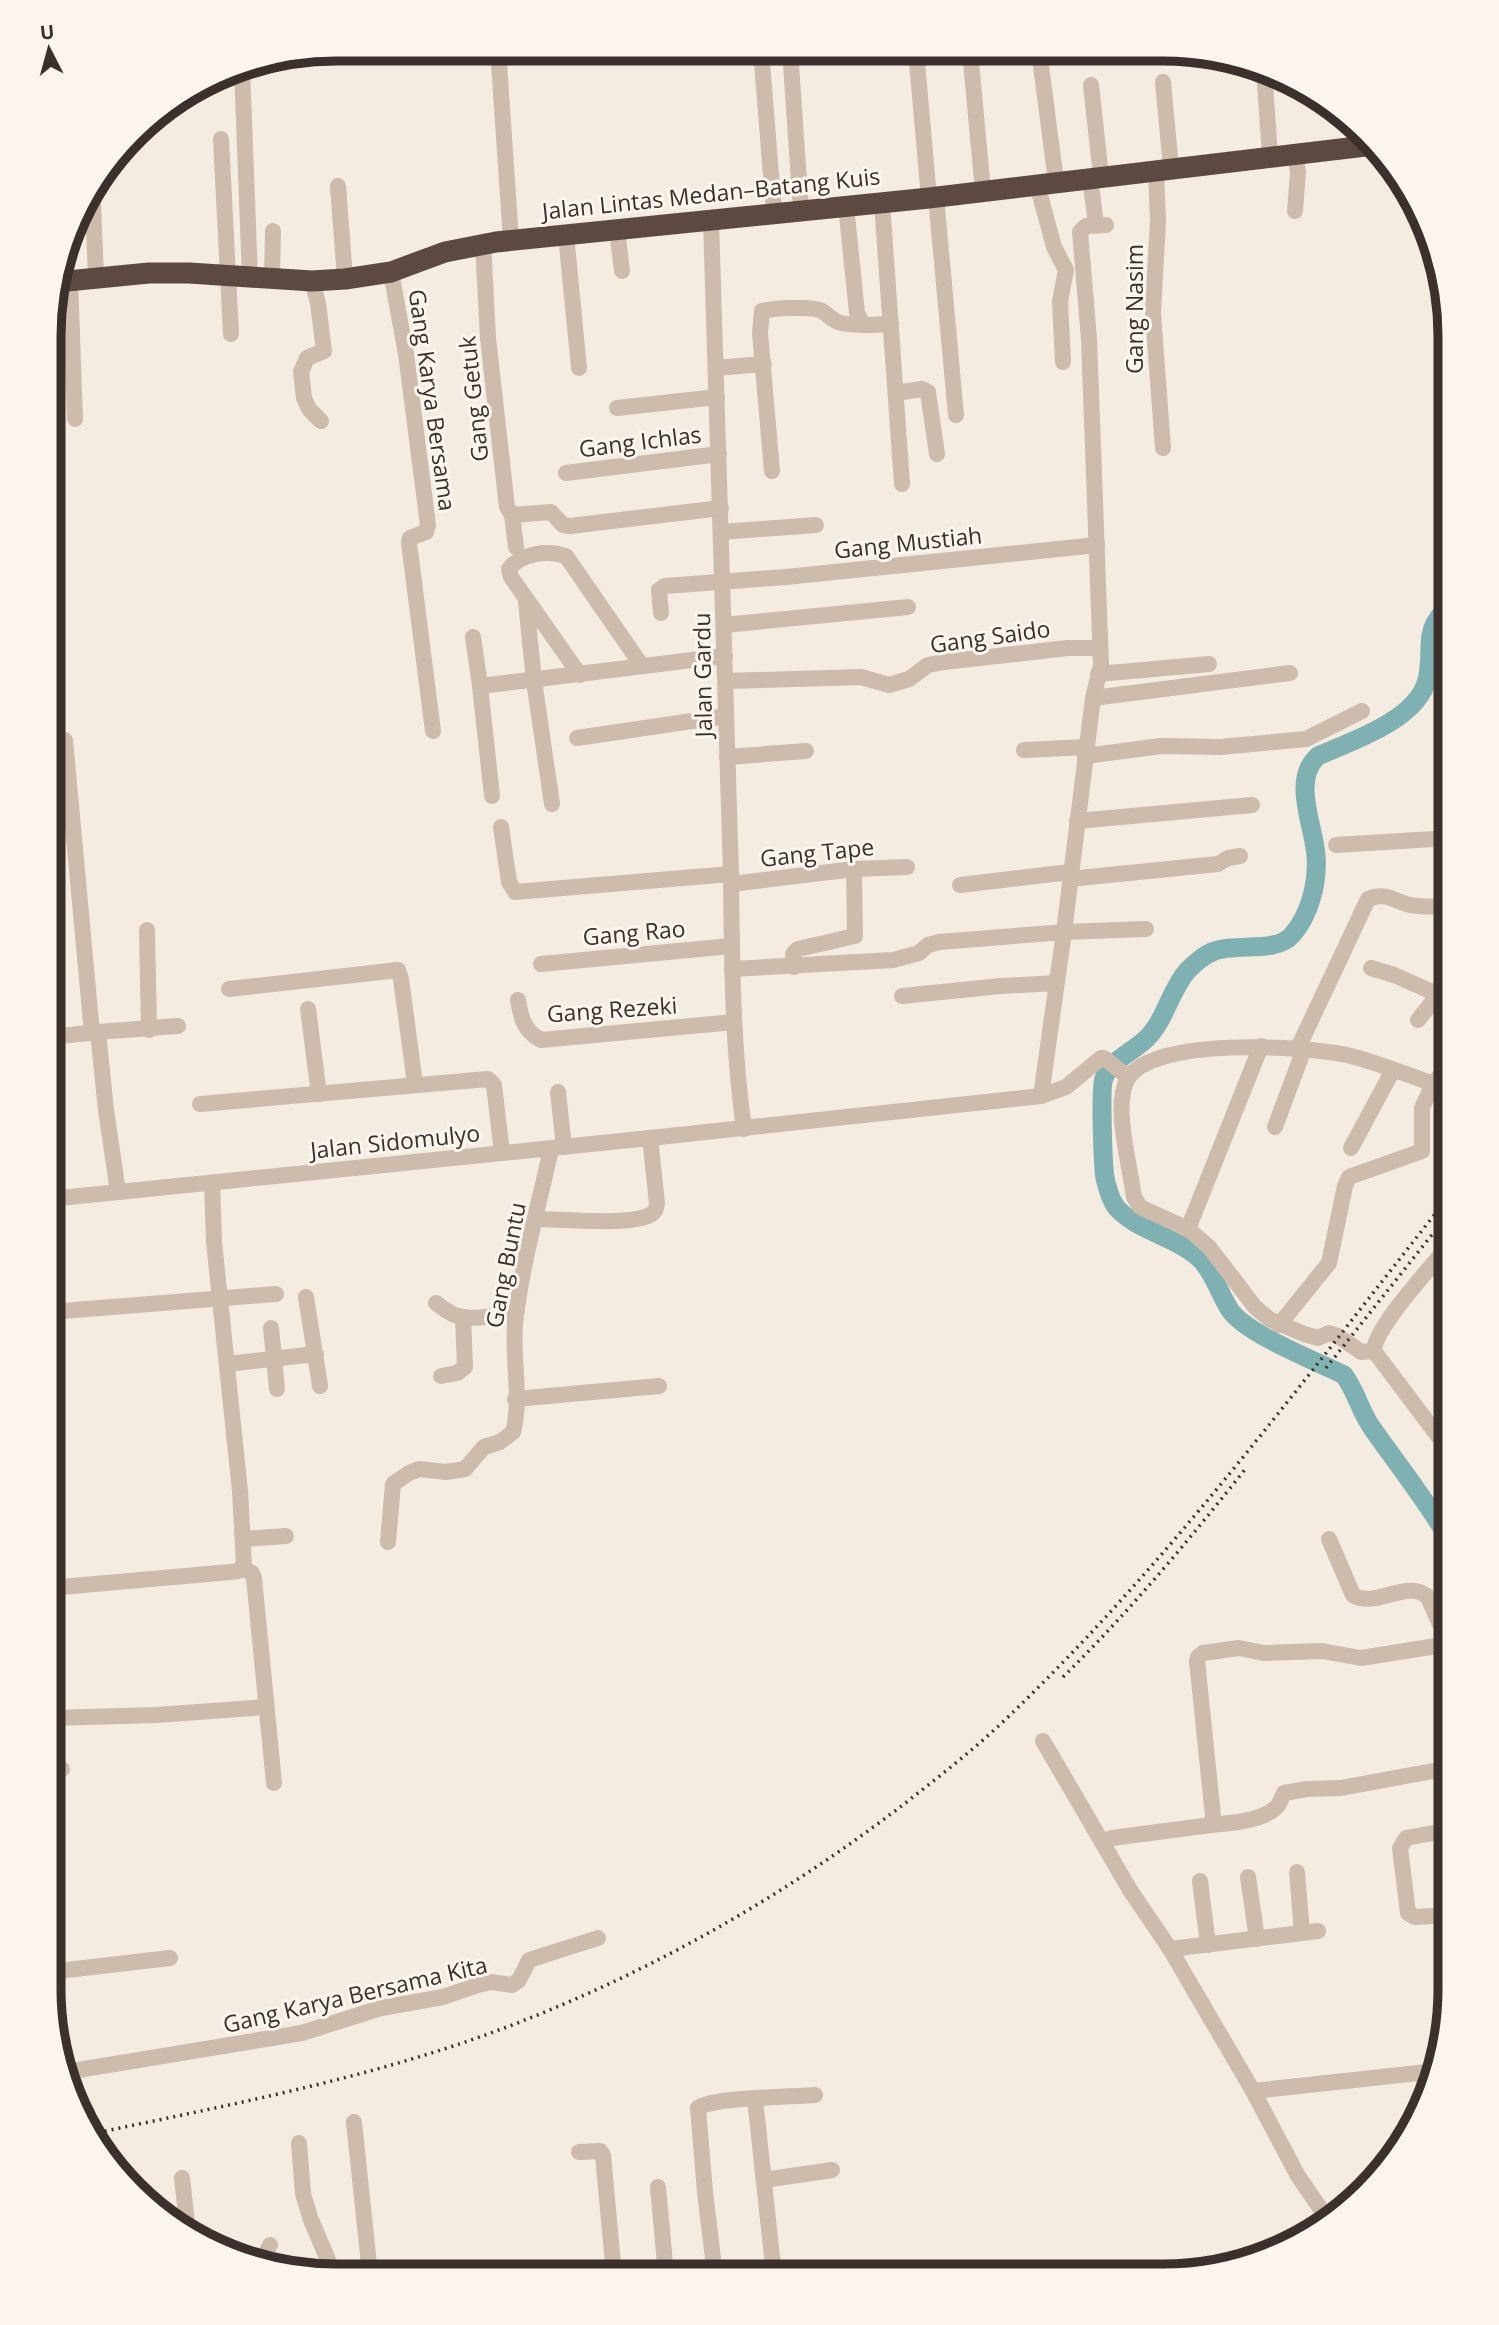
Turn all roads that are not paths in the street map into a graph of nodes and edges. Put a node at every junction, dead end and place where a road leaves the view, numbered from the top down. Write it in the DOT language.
graph roads {
  1 [pos="499,61"];
  2 [pos="762,61"];
  3 [pos="791,61"];
  4 [pos="917,61"];
  5 [pos="971,61"];
  6 [pos="1040,61"];
  7 [pos="242,78"];
  8 [pos="1265,81"];
  9 [pos="1163,82"];
  10 [pos="1091,85"];
  11 [pos="221,139"];
  12 [pos="1361,146"];
  13 [pos="1295,154"];
  14 [pos="1270,156"];
  15 [pos="1163,169"];
  16 [pos="1096,177"];
  17 [pos="1046,183"];
  18 [pos="338,186"];
  19 [pos="983,191"];
  20 [pos="933,197"];
  21 [pos="882,203"];
  22 [pos="846,206"];
  23 [pos="93,209"];
  24 [pos="802,210"];
  25 [pos="1295,211"];
  26 [pos="774,212"];
  27 [pos="711,220"];
  28 [pos="617,229"];
  29 [pos="273,231"];
  30 [pos="566,235"];
  31 [pos="511,240"];
  32 [pos="483,243"];
  33 [pos="622,271"];
  34 [pos="391,272"];
  35 [pos="226,276"];
  36 [pos="96,277"];
  37 [pos="250,278"];
  38 [pos="272,279"];
  39 [pos="345,279"];
  40 [pos="68,281"];
  41 [pos="312,281"];
  42 [pos="65,295"];
  43 [pos="891,324"];
  44 [pos="863,326"];
  45 [pos="231,334"];
  46 [pos="1063,362"];
  47 [pos="764,364"];
  48 [pos="579,368"];
  49 [pos="716,368"];
  50 [pos="896,393"];
  51 [pos="717,397"];
  52 [pos="617,408"];
  53 [pos="956,415"];
  54 [pos="75,419"];
  55 [pos="321,422"];
  56 [pos="1163,448"];
  57 [pos="719,454"];
  58 [pos="937,454"];
  59 [pos="772,471"];
  60 [pos="566,472"];
  61 [pos="902,484"];
  62 [pos="721,508"];
  63 [pos="512,515"];
  64 [pos="816,525"];
  65 [pos="721,532"];
  66 [pos="1097,545"];
  67 [pos="516,547"];
  68 [pos="723,581"];
  69 [pos="526,599"];
  70 [pos="908,607"];
  71 [pos="661,613"];
  72 [pos="724,625"];
  73 [pos="473,637"];
  74 [pos="1099,648"];
  75 [pos="725,656"];
  76 [pos="1209,664"];
  77 [pos="642,666"];
  78 [pos="1290,673"];
  79 [pos="1098,674"];
  80 [pos="580,675"];
  81 [pos="534,681"];
  82 [pos="726,681"];
  83 [pos="480,686"];
  84 [pos="1093,698"];
  85 [pos="1362,711"];
  86 [pos="726,716"];
  87 [pos="433,731"];
  88 [pos="577,737"];
  89 [pos="61,740"];
  90 [pos="1024,750"];
  91 [pos="806,751"];
  92 [pos="1086,751"];
  93 [pos="727,757"];
  94 [pos="492,796"];
  95 [pos="552,804"];
  96 [pos="1252,805"];
  97 [pos="1077,821"];
  98 [pos="501,827"];
  99 [pos="1438,839"];
  100 [pos="1336,845"];
  101 [pos="1240,856"];
  102 [pos="906,867"];
  103 [pos="855,869"];
  104 [pos="1070,875"];
  105 [pos="731,879"];
  106 [pos="960,885"];
  107 [pos="1438,906"];
  108 [pos="1146,929"];
  109 [pos="148,930"];
  110 [pos="1064,932"];
  111 [pos="731,946"];
  112 [pos="541,964"];
  113 [pos="794,967"];
  114 [pos="1371,968"];
  115 [pos="732,969"];
  116 [pos="1056,983"];
  117 [pos="229,989"];
  118 [pos="1437,994"];
  119 [pos="902,996"];
  120 [pos="518,1000"];
  121 [pos="308,1009"];
  122 [pos="1418,1020"];
  123 [pos="734,1022"];
  124 [pos="178,1026"];
  125 [pos="149,1030"];
  126 [pos="95,1032"];
  127 [pos="61,1036"];
  128 [pos="1261,1046"];
  129 [pos="1301,1048"];
  130 [pos="1393,1070"];
  131 [pos="1125,1074"];
  132 [pos="1438,1078"];
  133 [pos="415,1084"];
  134 [pos="1433,1084"];
  135 [pos="558,1093"];
  136 [pos="319,1094"];
  137 [pos="1041,1096"];
  138 [pos="200,1104"];
  139 [pos="1275,1127"];
  140 [pos="744,1129"];
  141 [pos="650,1138"];
  142 [pos="558,1148"];
  143 [pos="1351,1148"];
  144 [pos="502,1153"];
  145 [pos="212,1182"];
  146 [pos="118,1192"];
  147 [pos="61,1198"];
  148 [pos="536,1219"];
  149 [pos="1188,1229"];
  150 [pos="1438,1259"];
  151 [pos="276,1294"];
  152 [pos="306,1297"];
  153 [pos="220,1299"];
  154 [pos="436,1303"];
  155 [pos="516,1310"];
  156 [pos="61,1311"];
  157 [pos="463,1317"];
  158 [pos="1279,1325"];
  159 [pos="271,1328"];
  160 [pos="1374,1351"];
  161 [pos="316,1354"];
  162 [pos="273,1358"];
  163 [pos="228,1364"];
  164 [pos="441,1376"];
  165 [pos="320,1386"];
  166 [pos="659,1386"];
  167 [pos="277,1389"];
  168 [pos="515,1399"];
  169 [pos="1438,1436"];
  170 [pos="286,1536"];
  171 [pos="244,1539"];
  172 [pos="1329,1539"];
  173 [pos="388,1542"];
  174 [pos="242,1568"];
  175 [pos="61,1587"];
  176 [pos="1438,1619"];
  177 [pos="1438,1646"];
  178 [pos="265,1707"];
  179 [pos="61,1718"];
  180 [pos="1043,1741"];
  181 [pos="1438,1770"];
  182 [pos="274,1783"];
  183 [pos="1211,1825"];
  184 [pos="1438,1832"];
  185 [pos="1102,1842"];
  186 [pos="1297,1872"];
  187 [pos="1248,1877"];
  188 [pos="1200,1881"];
  189 [pos="1438,1916"];
  190 [pos="598,1938"];
  191 [pos="1256,1939"];
  192 [pos="1208,1945"];
  193 [pos="1170,1949"];
  194 [pos="170,1958"];
  195 [pos="61,1971"];
  196 [pos="74,2071"];
  197 [pos="1424,2072"];
  198 [pos="1253,2091"];
  199 [pos="815,2095"];
  200 [pos="755,2099"];
  201 [pos="354,2122"];
  202 [pos="299,2143"];
  203 [pos="579,2152"];
  204 [pos="832,2170"];
  205 [pos="182,2178"];
  206 [pos="764,2180"];
  207 [pos="658,2187"];
  208 [pos="1323,2212"];
  209 [pos="187,2219"];
  210 [pos="270,2245"];
  211 [pos="265,2254"];
  212 [pos="329,2264"];
  213 [pos="369,2264"];
  214 [pos="613,2264"];
  215 [pos="665,2264"];
  216 [pos="714,2264"];
  217 [pos="774,2264"];
  1 -- 31 [label="street"];
  2 -- 26 [label="street"];
  3 -- 24 [label="street"];
  4 -- 20 [label="street"];
  5 -- 19 [label="street"];
  6 -- 17 [label="street"];
  7 -- 37 [label="street"];
  8 -- 14 [label="street"];
  9 -- 15 [label="street, Gang Nasim"];
  10 -- 16 [label="street"];
  11 -- 35 [label="street"];
  12 -- 13 [label="highway, Jalan Lintas Medan–Batang Kuis"];
  13 -- 14 [label="highway, Jalan Lintas Medan–Batang Kuis"];
  13 -- 25 [label="street"];
  14 -- 15 [label="highway, Jalan Lintas Medan–Batang Kuis"];
  15 -- 16 [label="highway, Jalan Lintas Medan–Batang Kuis"];
  15 -- 56 [label="street, Gang Nasim"];
  16 -- 17 [label="highway, Jalan Lintas Medan–Batang Kuis"];
  16 -- 66 [label="street"];
  17 -- 19 [label="highway, Jalan Lintas Medan–Batang Kuis"];
  17 -- 46 [label="street"];
  18 -- 39 [label="street"];
  19 -- 20 [label="highway, Jalan Lintas Medan–Batang Kuis"];
  20 -- 21 [label="highway, Jalan Lintas Medan–Batang Kuis"];
  20 -- 53 [label="street"];
  21 -- 22 [label="highway, Jalan Lintas Medan–Batang Kuis"];
  21 -- 43 [label="street"];
  22 -- 24 [label="highway, Jalan Lintas Medan–Batang Kuis"];
  22 -- 44 [label="street"];
  23 -- 36 [label="street"];
  24 -- 26 [label="highway, Jalan Lintas Medan–Batang Kuis"];
  26 -- 27 [label="highway, Jalan Lintas Medan–Batang Kuis"];
  27 -- 28 [label="highway, Jalan Lintas Medan–Batang Kuis"];
  27 -- 49 [label="street, Jalan Gardu"];
  28 -- 30 [label="highway, Jalan Lintas Medan–Batang Kuis"];
  28 -- 33 [label="street"];
  29 -- 38 [label="street"];
  30 -- 31 [label="highway, Jalan Lintas Medan–Batang Kuis"];
  30 -- 48 [label="street"];
  31 -- 32 [label="highway, Jalan Lintas Medan–Batang Kuis"];
  32 -- 34 [label="highway, Jalan Lintas Medan–Batang Kuis"];
  32 -- 63 [label="street, Gang Getuk"];
  34 -- 39 [label="highway, Jalan Lintas Medan–Batang Kuis"];
  34 -- 87 [label="street, Gang Karya Bersama"];
  35 -- 36 [label="highway, Jalan Lintas Medan–Batang Kuis"];
  35 -- 37 [label="highway, Jalan Lintas Medan–Batang Kuis"];
  35 -- 45 [label="street"];
  36 -- 40 [label="highway, Jalan Lintas Medan–Batang Kuis"];
  37 -- 38 [label="highway, Jalan Lintas Medan–Batang Kuis"];
  38 -- 41 [label="highway, Jalan Lintas Medan–Batang Kuis"];
  39 -- 41 [label="highway, Jalan Lintas Medan–Batang Kuis"];
  41 -- 55 [label="street"];
  42 -- 54 [label="street"];
  43 -- 44 [label="street"];
  43 -- 50 [label="street"];
  44 -- 47 [label="street"];
  47 -- 49 [label="street"];
  47 -- 59 [label="street"];
  49 -- 51 [label="street, Jalan Gardu"];
  50 -- 58 [label="street"];
  50 -- 61 [label="street"];
  51 -- 52 [label="street"];
  51 -- 57 [label="street, Jalan Gardu"];
  57 -- 60 [label="street, Gang Ichlas"];
  57 -- 62 [label="street, Jalan Gardu"];
  62 -- 63 [label="street"];
  62 -- 65 [label="street, Jalan Gardu"];
  63 -- 67 [label="street, Gang Getuk"];
  64 -- 65 [label="street"];
  65 -- 68 [label="street, Jalan Gardu"];
  66 -- 68 [label="street, Gang Mustiah"];
  66 -- 74 [label="street"];
  68 -- 71 [label="street, Gang Mustiah"];
  68 -- 72 [label="street, Jalan Gardu"];
  69 -- 77 [label="street"];
  69 -- 80 [label="street"];
  69 -- 81 [label="street"];
  70 -- 72 [label="street"];
  72 -- 75 [label="street, Jalan Gardu"];
  73 -- 83 [label="street"];
  74 -- 79 [label="street"];
  74 -- 82 [label="street, Gang Saido"];
  75 -- 77 [label="street"];
  75 -- 82 [label="street, Jalan Gardu"];
  76 -- 79 [label="street"];
  77 -- 80 [label="street"];
  78 -- 84 [label="street"];
  79 -- 84 [label="street"];
  80 -- 81 [label="street"];
  81 -- 83 [label="street"];
  81 -- 95 [label="street"];
  82 -- 86 [label="street, Jalan Gardu"];
  83 -- 94 [label="street"];
  84 -- 92 [label="street"];
  85 -- 92 [label="street"];
  86 -- 88 [label="street"];
  86 -- 93 [label="street, Jalan Gardu"];
  89 -- 126 [label="street"];
  90 -- 92 [label="street"];
  91 -- 93 [label="street"];
  92 -- 97 [label="street"];
  93 -- 105 [label="street, Jalan Gardu"];
  96 -- 97 [label="street"];
  97 -- 104 [label="street"];
  98 -- 105 [label="street, Gang Tape"];
  99 -- 100 [label="street"];
  101 -- 104 [label="street"];
  102 -- 103 [label="street, Gang Tape"];
  103 -- 105 [label="street, Gang Tape"];
  103 -- 113 [label="street"];
  104 -- 106 [label="street"];
  104 -- 110 [label="street"];
  105 -- 111 [label="street, Jalan Gardu"];
  107 -- 129 [label="street"];
  108 -- 110 [label="street"];
  109 -- 125 [label="street"];
  110 -- 113 [label="street"];
  110 -- 116 [label="street"];
  111 -- 112 [label="street, Gang Rao"];
  111 -- 115 [label="street, Jalan Gardu"];
  113 -- 115 [label="street"];
  114 -- 118 [label="street"];
  115 -- 123 [label="street, Jalan Gardu"];
  116 -- 119 [label="street"];
  116 -- 137 [label="street"];
  117 -- 133 [label="street"];
  118 -- 122 [label="street"];
  120 -- 123 [label="street, Gang Rezeki"];
  121 -- 136 [label="street"];
  123 -- 140 [label="street, Jalan Gardu"];
  124 -- 125 [label="street"];
  125 -- 126 [label="street"];
  126 -- 127 [label="street"];
  126 -- 146 [label="street"];
  128 -- 129 [label="street"];
  128 -- 131 [label="street"];
  128 -- 149 [label="street"];
  129 -- 130 [label="street"];
  129 -- 139 [label="street"];
  130 -- 134 [label="street"];
  130 -- 143 [label="street"];
  131 -- 137 [label="street, Jalan Sidomulyo"];
  131 -- 149 [label="street"];
  132 -- 134 [label="street"];
  133 -- 136 [label="street"];
  133 -- 144 [label="street"];
  134 -- 158 [label="street"];
  135 -- 142 [label="street, Gang Buntu"];
  136 -- 138 [label="street"];
  137 -- 140 [label="street, Jalan Sidomulyo"];
  140 -- 141 [label="street, Jalan Sidomulyo"];
  141 -- 142 [label="street, Jalan Sidomulyo"];
  141 -- 148 [label="street"];
  142 -- 144 [label="street, Jalan Sidomulyo"];
  142 -- 148 [label="street, Gang Buntu"];
  144 -- 145 [label="street, Jalan Sidomulyo"];
  145 -- 146 [label="street, Jalan Sidomulyo"];
  145 -- 153 [label="street"];
  146 -- 147 [label="street, Jalan Sidomulyo"];
  148 -- 155 [label="street, Gang Buntu"];
  149 -- 158 [label="street"];
  150 -- 160 [label="street"];
  151 -- 153 [label="street"];
  152 -- 161 [label="street"];
  153 -- 156 [label="street"];
  153 -- 163 [label="street"];
  154 -- 157 [label="street"];
  155 -- 157 [label="street"];
  155 -- 168 [label="street, Gang Buntu"];
  157 -- 164 [label="street"];
  158 -- 160 [label="street"];
  159 -- 162 [label="street"];
  160 -- 169 [label="street"];
  161 -- 162 [label="street"];
  161 -- 165 [label="street"];
  162 -- 163 [label="street"];
  162 -- 167 [label="street"];
  163 -- 171 [label="street"];
  166 -- 168 [label="street"];
  168 -- 173 [label="street, Gang Buntu"];
  170 -- 171 [label="street"];
  171 -- 174 [label="street"];
  172 -- 176 [label="street"];
  174 -- 175 [label="street"];
  174 -- 178 [label="street"];
  177 -- 183 [label="street"];
  178 -- 179 [label="street"];
  178 -- 182 [label="street"];
  180 -- 185 [label="street"];
  181 -- 183 [label="street"];
  183 -- 185 [label="street"];
  184 -- 189 [label="street"];
  185 -- 193 [label="street"];
  186 -- 191 [label="street"];
  187 -- 191 [label="street"];
  188 -- 192 [label="street"];
  190 -- 196 [label="street, Gang Karya Bersama Kita"];
  191 -- 192 [label="street"];
  192 -- 193 [label="street"];
  193 -- 198 [label="street"];
  194 -- 195 [label="street"];
  197 -- 198 [label="street"];
  198 -- 208 [label="street"];
  199 -- 200 [label="street"];
  200 -- 206 [label="street"];
  200 -- 216 [label="street"];
  201 -- 213 [label="street"];
  202 -- 212 [label="street"];
  203 -- 214 [label="street"];
  204 -- 206 [label="street"];
  205 -- 209 [label="street"];
  206 -- 217 [label="street"];
  207 -- 215 [label="street"];
  210 -- 211 [label="street"];
}
